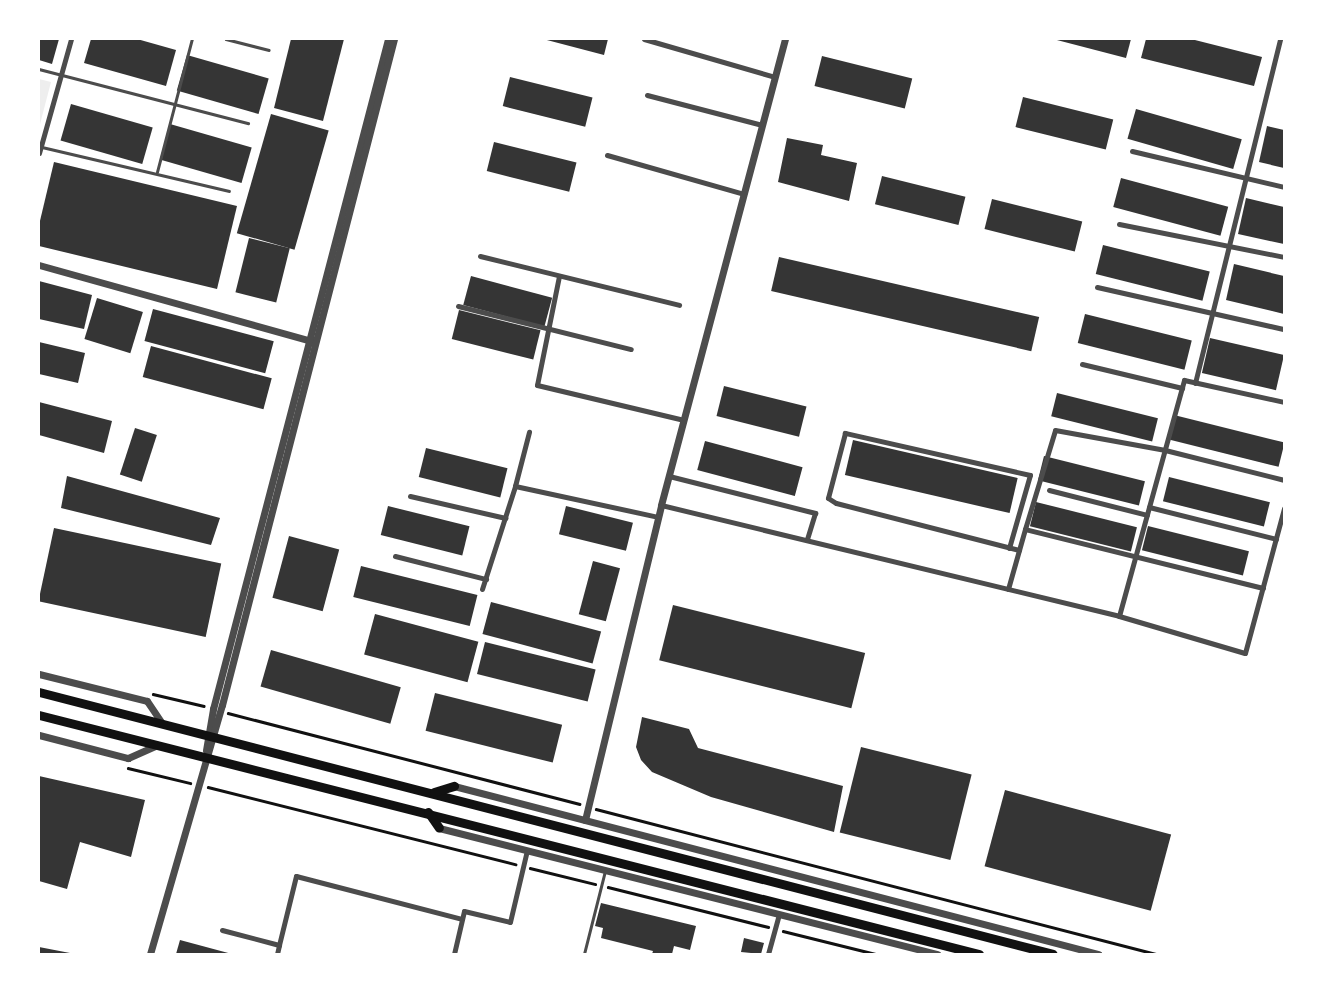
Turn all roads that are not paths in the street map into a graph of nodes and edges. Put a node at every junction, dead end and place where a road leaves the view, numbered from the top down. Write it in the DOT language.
graph roads {
  1 [pos="71,39"];
  2 [pos="192,39"];
  3 [pos="226,39"];
  4 [pos="388,39"];
  5 [pos="394,39"];
  6 [pos="644,39"];
  7 [pos="785,39"];
  8 [pos="1280,39"];
  9 [pos="269,50"];
  10 [pos="39,69"];
  11 [pos="61,75"];
  12 [pos="776,77"];
  13 [pos="647,94"];
  14 [pos="174,104"];
  15 [pos="248,123"];
  16 [pos="762,125"];
  17 [pos="40,150"];
  18 [pos="1132,151"];
  19 [pos="607,155"];
  20 [pos="157,172"];
  21 [pos="1246,179"];
  22 [pos="1284,187"];
  23 [pos="229,190"];
  24 [pos="744,194"];
  25 [pos="1119,224"];
  26 [pos="1229,246"];
  27 [pos="480,256"];
  28 [pos="1284,257"];
  29 [pos="39,267"];
  30 [pos="559,276"];
  31 [pos="1096,287"];
  32 [pos="679,305"];
  33 [pos="458,306"];
  34 [pos="1212,313"];
  35 [pos="1284,329"];
  36 [pos="548,330"];
  37 [pos="313,343"];
  38 [pos="631,349"];
  39 [pos="1082,364"];
  40 [pos="1195,383"];
  41 [pos="1181,389"];
  42 [pos="1284,402"];
  43 [pos="684,420"];
  44 [pos="529,432"];
  45 [pos="1165,450"];
  46 [pos="669,476"];
  47 [pos="1284,480"];
  48 [pos="515,486"];
  49 [pos="1049,490"];
  50 [pos="410,496"];
  51 [pos="662,505"];
  52 [pos="1149,507"];
  53 [pos="1284,508"];
  54 [pos="1147,515"];
  55 [pos="658,517"];
  56 [pos="505,518"];
  57 [pos="1025,529"];
  58 [pos="807,539"];
  59 [pos="1276,539"];
  60 [pos="1009,548"];
  61 [pos="1019,550"];
  62 [pos="395,556"];
  63 [pos="1135,557"];
  64 [pos="486,579"];
  65 [pos="1264,588"];
  66 [pos="1008,589"];
  67 [pos="482,590"];
  68 [pos="1119,616"];
  69 [pos="39,674"];
  70 [pos="39,692"];
  71 [pos="39,715"];
  72 [pos="162,723"];
  73 [pos="39,735"];
  74 [pos="211,735"];
  75 [pos="157,745"];
  76 [pos="206,758"];
  77 [pos="454,786"];
  78 [pos="434,792"];
  79 [pos="428,812"];
  80 [pos="585,820"];
  81 [pos="439,828"];
  82 [pos="527,850"];
  83 [pos="605,870"];
  84 [pos="779,914"];
  85 [pos="462,919"];
  86 [pos="222,930"];
  87 [pos="279,945"];
  88 [pos="150,954"];
  89 [pos="277,954"];
  90 [pos="454,954"];
  91 [pos="584,954"];
  92 [pos="768,954"];
  93 [pos="937,954"];
  94 [pos="979,954"];
  95 [pos="1053,954"];
  96 [pos="1098,954"];
  1 -- 11 [label="street"];
  2 -- 14 [label="lane"];
  3 -- 9 [label="lane"];
  4 -- 37 [label="street"];
  5 -- 37 [label="street"];
  6 -- 12 [label="street"];
  7 -- 12 [label="street"];
  8 -- 21 [label="street"];
  10 -- 11 [label="lane"];
  11 -- 14 [label="lane"];
  11 -- 17 [label="street"];
  12 -- 16 [label="street"];
  13 -- 16 [label="street"];
  14 -- 15 [label="lane"];
  14 -- 20 [label="lane"];
  16 -- 24 [label="street"];
  17 -- 20 [label="lane"];
  18 -- 21 [label="street"];
  19 -- 24 [label="street"];
  20 -- 23 [label="lane"];
  21 -- 22 [label="street"];
  21 -- 26 [label="street"];
  24 -- 43 [label="street"];
  25 -- 26 [label="street"];
  26 -- 28 [label="street"];
  26 -- 34 [label="street"];
  27 -- 30 [label="street"];
  29 -- 37 [label="street"];
  30 -- 32 [label="street"];
  30 -- 36 [label="street"];
  31 -- 34 [label="street"];
  33 -- 36 [label="street"];
  34 -- 35 [label="street"];
  34 -- 40 [label="street"];
  36 -- 38 [label="street"];
  36 -- 43 [label="street"];
  37 -- 74 [label="street"];
  39 -- 41 [label="street"];
  40 -- 41 [label="street"];
  40 -- 42 [label="street"];
  41 -- 45 [label="street"];
  43 -- 46 [label="street"];
  44 -- 48 [label="street"];
  45 -- 47 [label="street"];
  45 -- 52 [label="street"];
  45 -- 57 [label="street"];
  46 -- 51 [label="street"];
  46 -- 58 [label="street"];
  48 -- 55 [label="street"];
  48 -- 56 [label="street"];
  49 -- 54 [label="street"];
  50 -- 56 [label="street"];
  51 -- 55 [label="street"];
  51 -- 58 [label="street"];
  52 -- 54 [label="street"];
  52 -- 59 [label="street"];
  53 -- 59 [label="street"];
  54 -- 63 [label="street"];
  55 -- 80 [label="street"];
  56 -- 64 [label="street"];
  57 -- 61 [label="street"];
  57 -- 63 [label="street"];
  58 -- 66 [label="street"];
  59 -- 65 [label="street"];
  60 -- 60 [label="street"];
  60 -- 61 [label="street"];
  61 -- 66 [label="street"];
  62 -- 64 [label="street"];
  63 -- 65 [label="street"];
  63 -- 68 [label="street"];
  64 -- 67 [label="street"];
  65 -- 68 [label="street"];
  66 -- 68 [label="street"];
  69 -- 72 [label="street"];
  70 -- 72 [label="main road"];
  71 -- 75 [label="main road"];
  72 -- 74 [label="main road"];
  73 -- 75 [label="street"];
  74 -- 76 [label="street"];
  74 -- 78 [label="main road"];
  75 -- 76 [label="main road"];
  76 -- 79 [label="main road"];
  76 -- 88 [label="street"];
  77 -- 78 [label="main road"];
  77 -- 80 [label="street"];
  78 -- 95 [label="main road"];
  79 -- 81 [label="main road"];
  79 -- 94 [label="main road"];
  80 -- 96 [label="street"];
  81 -- 82 [label="street"];
  82 -- 83 [label="street"];
  82 -- 85 [label="street"];
  83 -- 84 [label="street"];
  83 -- 91 [label="lane"];
  84 -- 92 [label="street"];
  84 -- 93 [label="street"];
  85 -- 87 [label="street"];
  85 -- 90 [label="street"];
  86 -- 87 [label="street"];
  87 -- 89 [label="street"];
}
